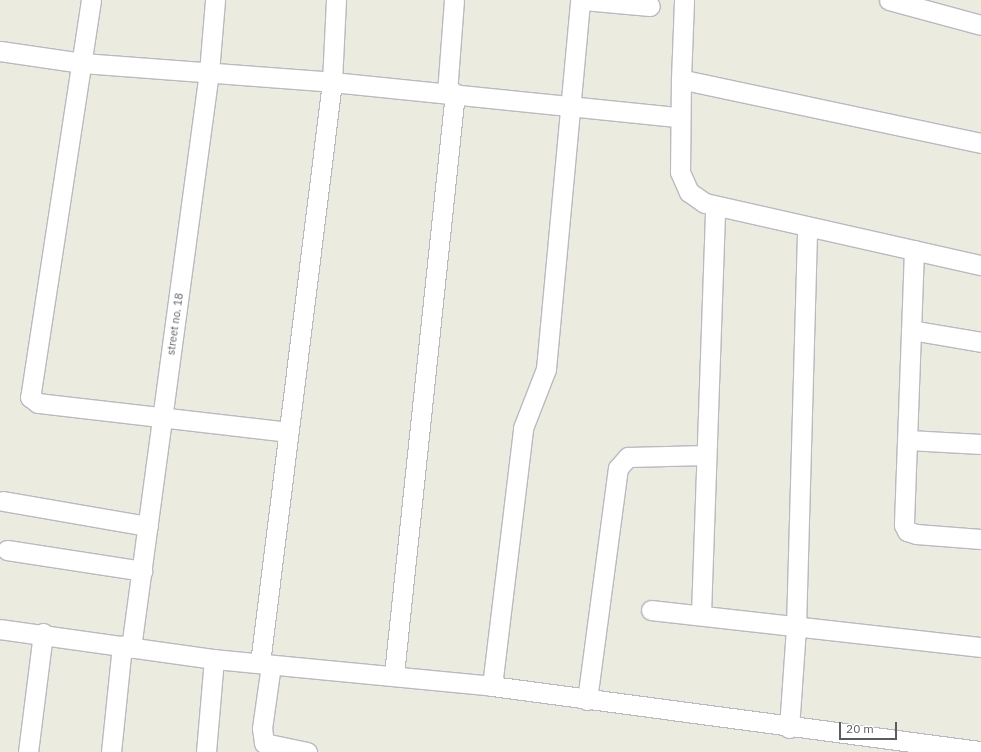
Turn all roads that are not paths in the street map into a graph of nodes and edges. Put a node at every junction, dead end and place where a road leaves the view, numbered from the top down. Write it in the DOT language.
graph roads {
  1 [pos="91,0"];
  2 [pos="215,0"];
  3 [pos="336,0"];
  4 [pos="454,0"];
  5 [pos="580,0"];
  6 [pos="584,0"];
  7 [pos="684,0"];
  8 [pos="889,0"];
  9 [pos="650,6"];
  10 [pos="981,25"];
  11 [pos="0,51"];
  12 [pos="82,63"];
  13 [pos="209,72"];
  14 [pos="681,79"];
  15 [pos="332,82"];
  16 [pos="451,93"];
  17 [pos="570,108"];
  18 [pos="678,117"];
  19 [pos="981,143"];
  20 [pos="715,206"];
  21 [pos="807,228"];
  22 [pos="914,250"];
  23 [pos="981,265"];
  24 [pos="911,330"];
  25 [pos="981,342"];
  26 [pos="163,417"];
  27 [pos="288,432"];
  28 [pos="908,440"];
  29 [pos="981,444"];
  30 [pos="706,455"];
  31 [pos="3,501"];
  32 [pos="148,526"];
  33 [pos="981,539"];
  34 [pos="8,550"];
  35 [pos="142,570"];
  36 [pos="651,610"];
  37 [pos="701,614"];
  38 [pos="796,627"];
  39 [pos="0,629"];
  40 [pos="43,634"];
  41 [pos="126,647"];
  42 [pos="981,647"];
  43 [pos="214,659"];
  44 [pos="265,664"];
  45 [pos="394,674"];
  46 [pos="492,686"];
  47 [pos="587,700"];
  48 [pos="789,728"];
  49 [pos="981,751"];
  50 [pos="28,752"];
  51 [pos="111,752"];
  52 [pos="206,752"];
  53 [pos="301,752"];
  54 [pos="308,752"];
  1 -- 12 [label="street"];
  2 -- 13 [label="street, street no. 18"];
  3 -- 15 [label="street"];
  4 -- 16 [label="street"];
  5 -- 17 [label="street"];
  6 -- 9 [label="street"];
  7 -- 14 [label="street"];
  8 -- 10 [label="street"];
  11 -- 12 [label="street"];
  12 -- 13 [label="street"];
  12 -- 26 [label="street"];
  13 -- 15 [label="street"];
  13 -- 26 [label="street, street no. 18"];
  14 -- 18 [label="street"];
  14 -- 19 [label="street"];
  15 -- 16 [label="street"];
  15 -- 27 [label="street"];
  16 -- 17 [label="street"];
  16 -- 45 [label="street"];
  17 -- 18 [label="street"];
  17 -- 46 [label="street"];
  18 -- 20 [label="street"];
  20 -- 21 [label="street"];
  20 -- 30 [label="street"];
  21 -- 22 [label="street"];
  21 -- 38 [label="street"];
  22 -- 23 [label="street"];
  22 -- 24 [label="street"];
  24 -- 25 [label="street"];
  24 -- 28 [label="street"];
  26 -- 27 [label="street"];
  26 -- 32 [label="street, street no. 18"];
  27 -- 44 [label="street"];
  28 -- 29 [label="street"];
  28 -- 33 [label="street"];
  30 -- 37 [label="street"];
  30 -- 47 [label="street"];
  31 -- 32 [label="street"];
  32 -- 35 [label="street, street no. 18"];
  34 -- 35 [label="street"];
  35 -- 41 [label="street, street no. 18"];
  36 -- 37 [label="street"];
  37 -- 38 [label="street"];
  38 -- 42 [label="street"];
  38 -- 48 [label="street"];
  39 -- 40 [label="street"];
  40 -- 41 [label="street"];
  40 -- 50 [label="street"];
  41 -- 43 [label="street"];
  41 -- 51 [label="street, street no. 18"];
  43 -- 44 [label="street"];
  43 -- 52 [label="street"];
  44 -- 45 [label="street"];
  44 -- 53 [label="street"];
  45 -- 46 [label="street"];
  46 -- 47 [label="street"];
  47 -- 48 [label="street"];
  48 -- 49 [label="street"];
  53 -- 54 [label="street"];
}
